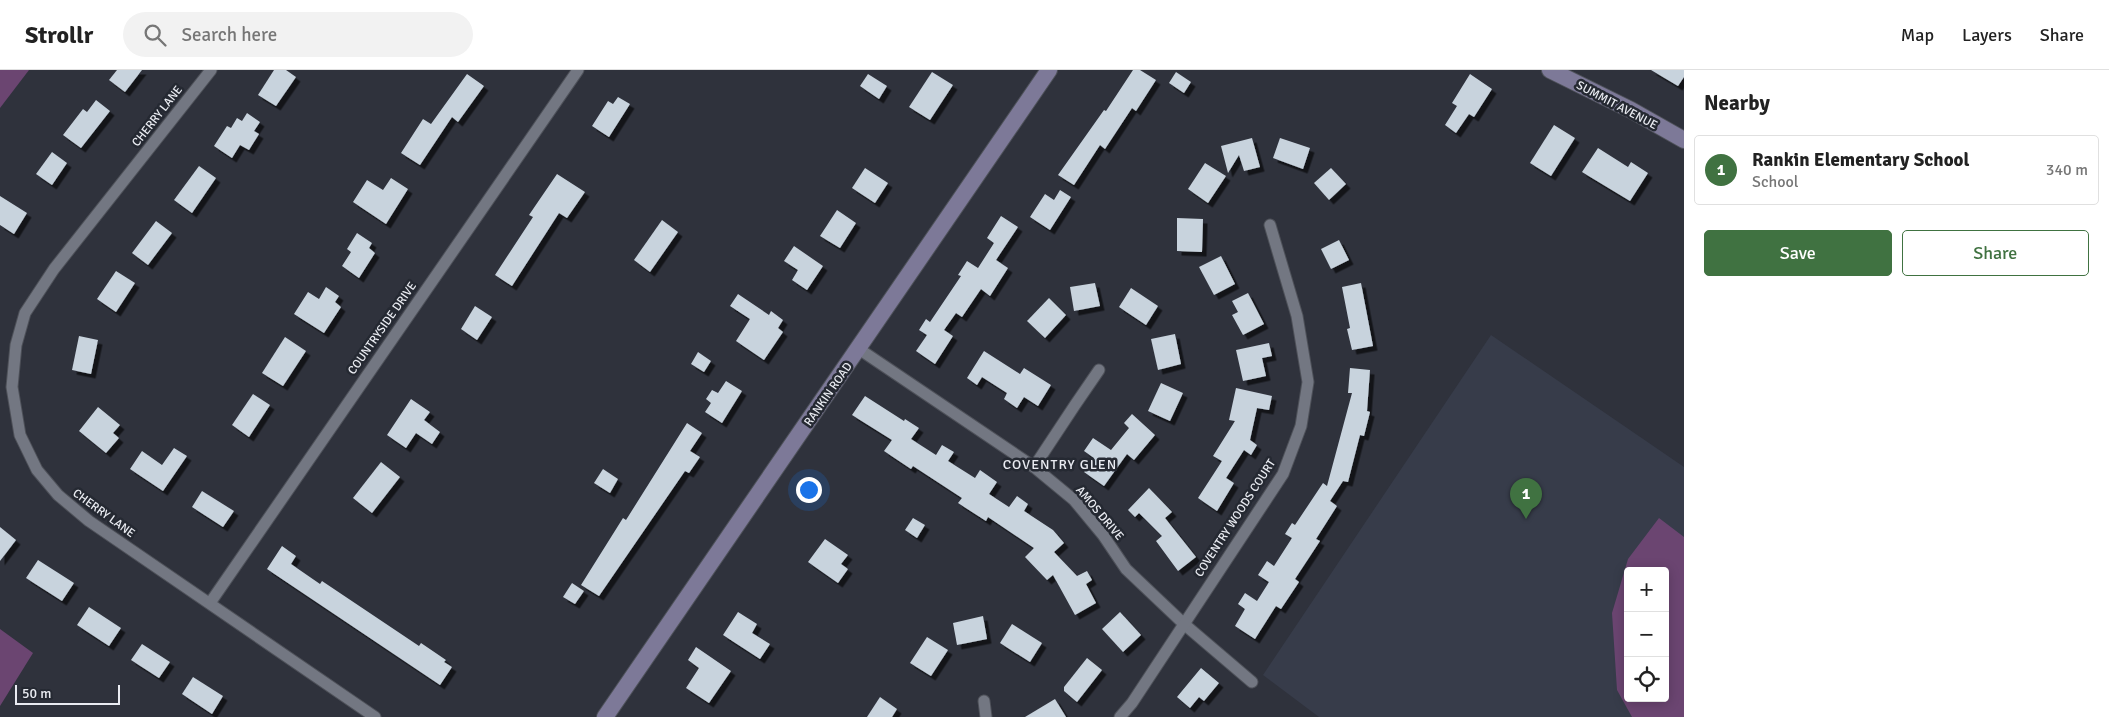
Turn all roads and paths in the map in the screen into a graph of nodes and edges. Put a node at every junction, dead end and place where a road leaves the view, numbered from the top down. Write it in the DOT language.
graph roads {
  1 [pos="211,70"];
  2 [pos="578,70"];
  3 [pos="1049,70"];
  4 [pos="1550,70"];
  5 [pos="1684,140"];
  6 [pos="1270,225"];
  7 [pos="859,349"];
  8 [pos="1099,370"];
  9 [pos="1034,467"];
  10 [pos="210,603"];
  11 [pos="1184,624"];
  12 [pos="1252,682"];
  13 [pos="984,701"];
  14 [pos="375,717"];
  15 [pos="605,717"];
  16 [pos="986,717"];
  17 [pos="1120,717"];
  1 -- 10 [label="street, CHERRY LANE"];
  2 -- 10 [label="street, COUNTRYSIDE DRIVE"];
  3 -- 7 [label="street, RANKIN ROAD"];
  4 -- 5 [label="street, SUMMIT AVENUE"];
  6 -- 11 [label="street, COVENTRY WOODS COURT"];
  7 -- 9 [label="street, AMOS DRIVE"];
  7 -- 15 [label="street, RANKIN ROAD"];
  8 -- 9 [label="street"];
  9 -- 11 [label="street, AMOS DRIVE"];
  10 -- 14 [label="street, CHERRY LANE"];
  11 -- 12 [label="street, AMOS DRIVE"];
  11 -- 17 [label="street, COVENTRY WOODS COURT"];
  13 -- 16 [label="street"];
}
